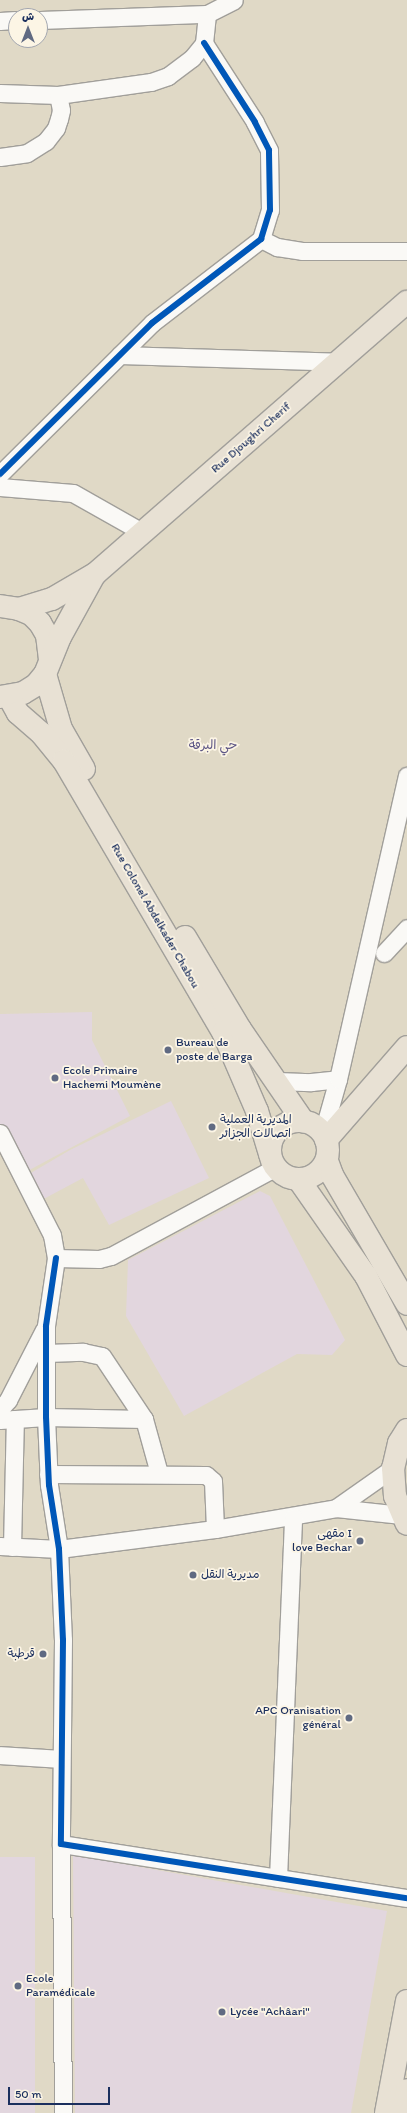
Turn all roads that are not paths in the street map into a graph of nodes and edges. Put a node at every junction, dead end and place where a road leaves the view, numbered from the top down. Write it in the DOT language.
graph roads {
  1 [pos="234,0"];
  2 [pos="207,14"];
  3 [pos="48,20"];
  4 [pos="204,43"];
  5 [pos="0,93"];
  6 [pos="58,95"];
  7 [pos="0,157"];
  8 [pos="261,239"];
  9 [pos="407,250"];
  10 [pos="407,302"];
  11 [pos="120,355"];
  12 [pos="338,362"];
  13 [pos="0,474"];
  14 [pos="0,486"];
  15 [pos="142,532"];
  16 [pos="95,574"];
  17 [pos="6,605"];
  18 [pos="47,667"];
  19 [pos="4,697"];
  20 [pos="407,776"];
  21 [pos="407,928"];
  22 [pos="384,953"];
  23 [pos="407,1047"];
  24 [pos="338,1079"];
  25 [pos="278,1081"];
  26 [pos="303,1121"];
  27 [pos="0,1133"];
  28 [pos="325,1144"];
  29 [pos="273,1161"];
  30 [pos="299,1180"];
  31 [pos="56,1258"];
  32 [pos="407,1304"];
  33 [pos="46,1326"];
  34 [pos="46,1354"];
  35 [pos="407,1355"];
  36 [pos="0,1409"];
  37 [pos="46,1417"];
  38 [pos="7,1419"];
  39 [pos="144,1419"];
  40 [pos="407,1430"];
  41 [pos="393,1468"];
  42 [pos="159,1473"];
  43 [pos="48,1474"];
  44 [pos="336,1508"];
  45 [pos="293,1517"];
  46 [pos="405,1520"];
  47 [pos="215,1530"];
  48 [pos="6,1546"];
  49 [pos="60,1549"];
  50 [pos="0,1755"];
  51 [pos="61,1759"];
  52 [pos="61,1844"];
  53 [pos="278,1878"];
  54 [pos="407,1898"];
  55 [pos="407,2008"];
  56 [pos="407,2090"];
  57 [pos="63,2113"];
  58 [pos="386,2113"];
  59 [pos="403,2113"];
  1 -- 2 [label="street"];
  2 -- 3 [label="street"];
  2 -- 4 [label="street"];
  4 -- 6 [label="street"];
  4 -- 8 [label="street"];
  5 -- 6 [label="street"];
  6 -- 7 [label="street"];
  8 -- 9 [label="street"];
  8 -- 11 [label="street"];
  10 -- 12 [label="main road, Rue Djoughri Cherif"];
  11 -- 12 [label="street"];
  11 -- 13 [label="street"];
  12 -- 15 [label="main road, Rue Djoughri Cherif"];
  14 -- 15 [label="street"];
  15 -- 16 [label="main road, Rue Djoughri Cherif"];
  16 -- 17 [label="main road"];
  16 -- 18 [label="main road"];
  17 -- 18 [label="main road, Rue Colonel Abdelkader Chabou"];
  18 -- 19 [label="main road"];
  18 -- 25 [label="main road, Rue Colonel Abdelkader Chabou"];
  19 -- 29 [label="main road, Rue Colonel Abdelkader Chabou"];
  20 -- 24 [label="street"];
  21 -- 22 [label="street"];
  23 -- 28 [label="main road"];
  24 -- 25 [label="street"];
  24 -- 28 [label="street"];
  25 -- 26 [label="main road, Rue Colonel Abdelkader Chabou"];
  26 -- 28 [label="main road"];
  26 -- 29 [label="main road"];
  27 -- 31 [label="street"];
  28 -- 30 [label="main road"];
  28 -- 32 [label="main road"];
  29 -- 30 [label="main road"];
  29 -- 31 [label="street"];
  30 -- 35 [label="main road"];
  31 -- 33 [label="street"];
  33 -- 34 [label="street"];
  33 -- 36 [label="street"];
  34 -- 37 [label="street"];
  34 -- 39 [label="street"];
  37 -- 38 [label="street"];
  37 -- 39 [label="street"];
  37 -- 43 [label="street"];
  38 -- 48 [label="street"];
  39 -- 42 [label="street"];
  40 -- 41 [label="main road"];
  41 -- 44 [label="street"];
  41 -- 46 [label="main road"];
  42 -- 43 [label="street"];
  42 -- 47 [label="street"];
  43 -- 49 [label="street"];
  44 -- 45 [label="street"];
  44 -- 46 [label="street"];
  45 -- 47 [label="street"];
  45 -- 53 [label="street"];
  47 -- 49 [label="street"];
  48 -- 49 [label="street"];
  49 -- 51 [label="street"];
  50 -- 51 [label="street"];
  51 -- 52 [label="street"];
  52 -- 53 [label="street"];
  52 -- 57 [label="street"];
  53 -- 54 [label="street"];
  55 -- 58 [label="main road"];
  56 -- 59 [label="main road"];
}
